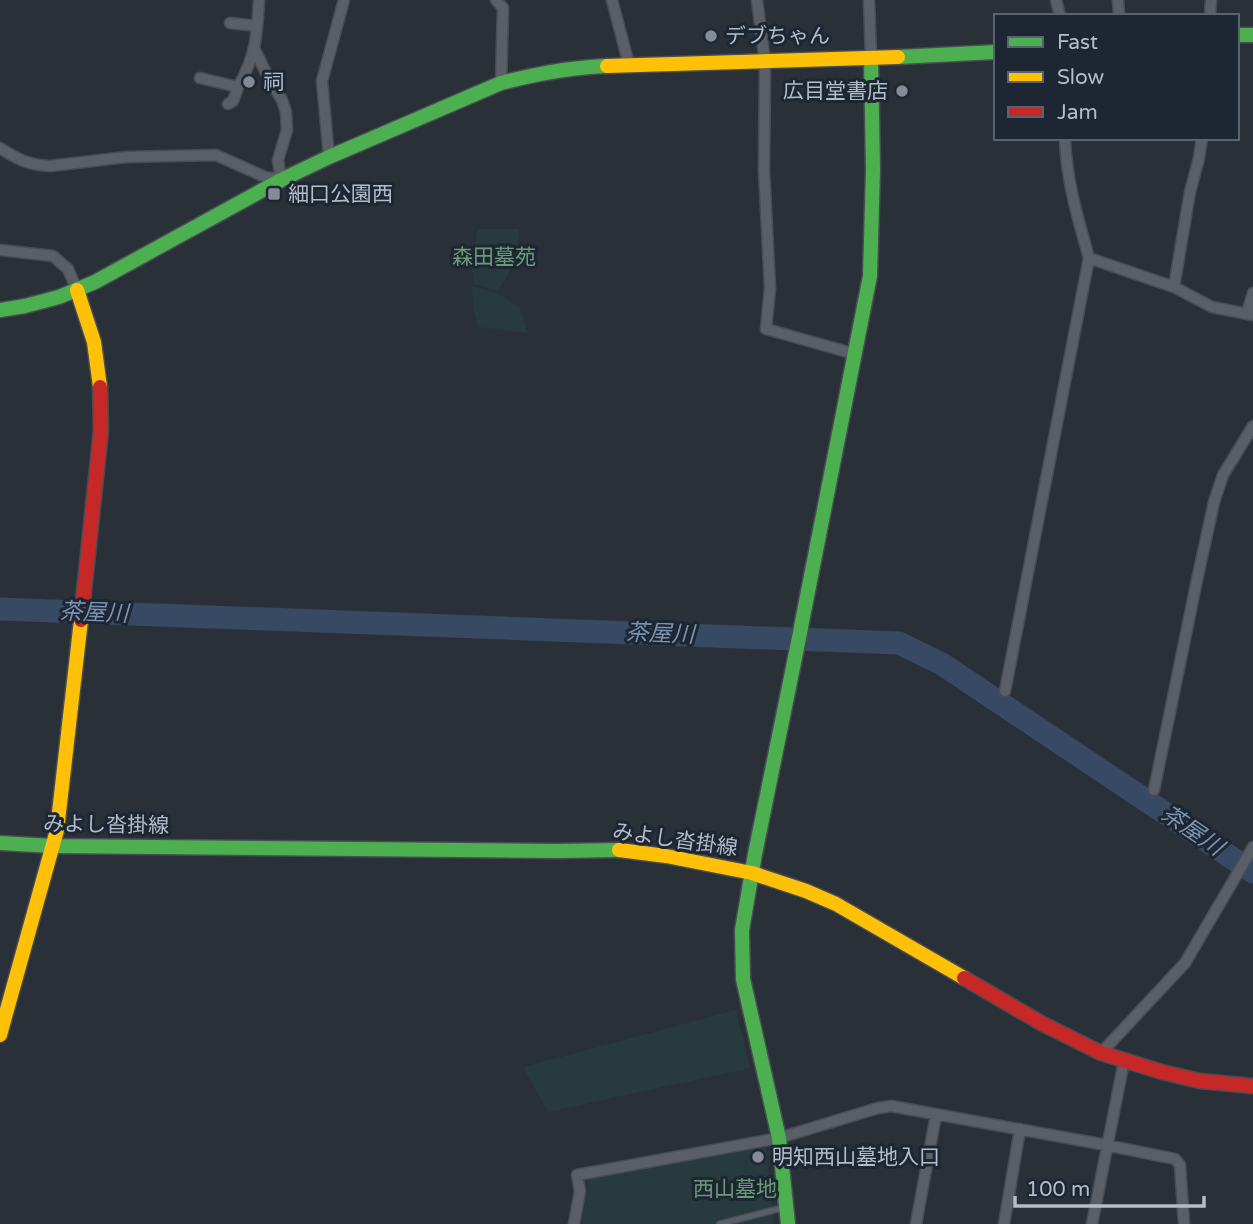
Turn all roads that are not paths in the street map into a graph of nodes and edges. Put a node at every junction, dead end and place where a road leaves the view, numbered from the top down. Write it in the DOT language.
graph roads {
  1 [pos="259,0"];
  2 [pos="344,0"];
  3 [pos="496,0"];
  4 [pos="612,0"];
  5 [pos="757,0"];
  6 [pos="869,0"];
  7 [pos="230,23"];
  8 [pos="257,26"];
  9 [pos="255,50"];
  10 [pos="994,52"];
  11 [pos="872,59"];
  12 [pos="765,62"];
  13 [pos="629,65"];
  14 [pos="200,78"];
  15 [pos="501,83"];
  16 [pos="238,87"];
  17 [pos="228,104"];
  18 [pos="1065,140"];
  19 [pos="1202,140"];
  20 [pos="0,148"];
  21 [pos="329,158"];
  22 [pos="281,180"];
  23 [pos="0,250"];
  24 [pos="1089,258"];
  25 [pos="1174,287"];
  26 [pos="77,290"];
  27 [pos="1253,293"];
  28 [pos="0,310"];
  29 [pos="1250,314"];
  30 [pos="855,354"];
  31 [pos="1253,426"];
  32 [pos="1004,691"];
  33 [pos="1154,790"];
  34 [pos="0,843"];
  35 [pos="52,846"];
  36 [pos="1252,848"];
  37 [pos="751,873"];
  38 [pos="0,1035"];
  39 [pos="1101,1053"];
  40 [pos="1124,1061"];
  41 [pos="1253,1086"];
  42 [pos="936,1115"];
  43 [pos="1020,1129"];
  44 [pos="779,1138"];
  45 [pos="1107,1145"];
  46 [pos="786,1207"];
  47 [pos="574,1224"];
  48 [pos="720,1224"];
  49 [pos="788,1224"];
  50 [pos="916,1224"];
  51 [pos="1004,1224"];
  52 [pos="1092,1224"];
  53 [pos="1184,1224"];
  1 -- 8 [label="street"];
  2 -- 21 [label="street"];
  3 -- 15 [label="street"];
  4 -- 13 [label="street"];
  5 -- 12 [label="street"];
  6 -- 11 [label="street"];
  7 -- 8 [label="street"];
  8 -- 9 [label="street"];
  9 -- 16 [label="street"];
  9 -- 22 [label="street"];
  10 -- 11 [label="street"];
  11 -- 12 [label="street"];
  11 -- 30 [label="street"];
  12 -- 13 [label="street"];
  12 -- 30 [label="street"];
  13 -- 15 [label="street"];
  14 -- 16 [label="street"];
  15 -- 21 [label="street"];
  16 -- 17 [label="street"];
  18 -- 24 [label="street"];
  19 -- 25 [label="street"];
  20 -- 22 [label="street"];
  21 -- 22 [label="street"];
  22 -- 26 [label="street"];
  23 -- 26 [label="street"];
  24 -- 25 [label="street"];
  24 -- 32 [label="street"];
  25 -- 29 [label="street"];
  26 -- 28 [label="street"];
  26 -- 35 [label="street"];
  27 -- 29 [label="street"];
  30 -- 37 [label="street"];
  31 -- 33 [label="street"];
  34 -- 35 [label="street, みよし沓掛線"];
  35 -- 37 [label="street, みよし沓掛線"];
  35 -- 38 [label="street"];
  36 -- 39 [label="street"];
  37 -- 39 [label="street, みよし沓掛線"];
  37 -- 44 [label="street"];
  39 -- 40 [label="street, みよし沓掛線"];
  40 -- 41 [label="street, みよし沓掛線"];
  40 -- 45 [label="street"];
  42 -- 43 [label="street"];
  42 -- 44 [label="street"];
  42 -- 50 [label="street"];
  43 -- 45 [label="street"];
  43 -- 51 [label="street"];
  44 -- 46 [label="street"];
  44 -- 47 [label="street"];
  45 -- 52 [label="street"];
  45 -- 53 [label="street"];
  46 -- 48 [label="lane"];
  46 -- 49 [label="street"];
}
